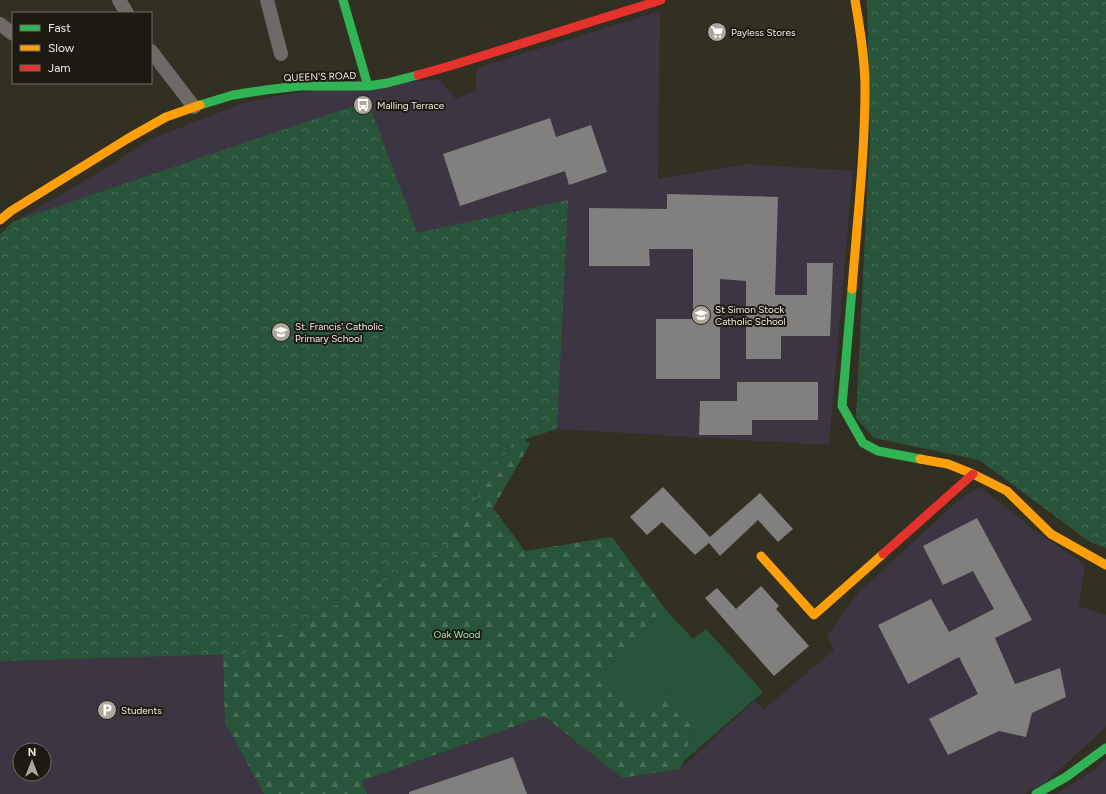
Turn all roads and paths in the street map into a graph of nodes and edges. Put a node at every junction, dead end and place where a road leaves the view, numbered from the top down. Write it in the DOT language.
graph roads {
  1 [pos="119,0"];
  2 [pos="267,0"];
  3 [pos="344,0"];
  4 [pos="661,0"];
  5 [pos="855,0"];
  6 [pos="126,12"];
  7 [pos="0,25"];
  8 [pos="12,33"];
  9 [pos="152,52"];
  10 [pos="282,54"];
  11 [pos="368,86"];
  12 [pos="194,107"];
  13 [pos="0,220"];
  14 [pos="973,474"];
  15 [pos="761,556"];
  16 [pos="1106,565"];
  17 [pos="1106,748"];
  18 [pos="1036,794"];
  1 -- 6 [label="street"];
  2 -- 10 [label="street"];
  3 -- 11 [label="street"];
  4 -- 11 [label="street, QUEEN'S ROAD"];
  5 -- 14 [label="street"];
  7 -- 8 [label="street"];
  9 -- 12 [label="street"];
  11 -- 12 [label="street, QUEEN'S ROAD"];
  12 -- 13 [label="street, QUEEN'S ROAD"];
  14 -- 15 [label="street"];
  14 -- 16 [label="street"];
  17 -- 18 [label="street"];
}
